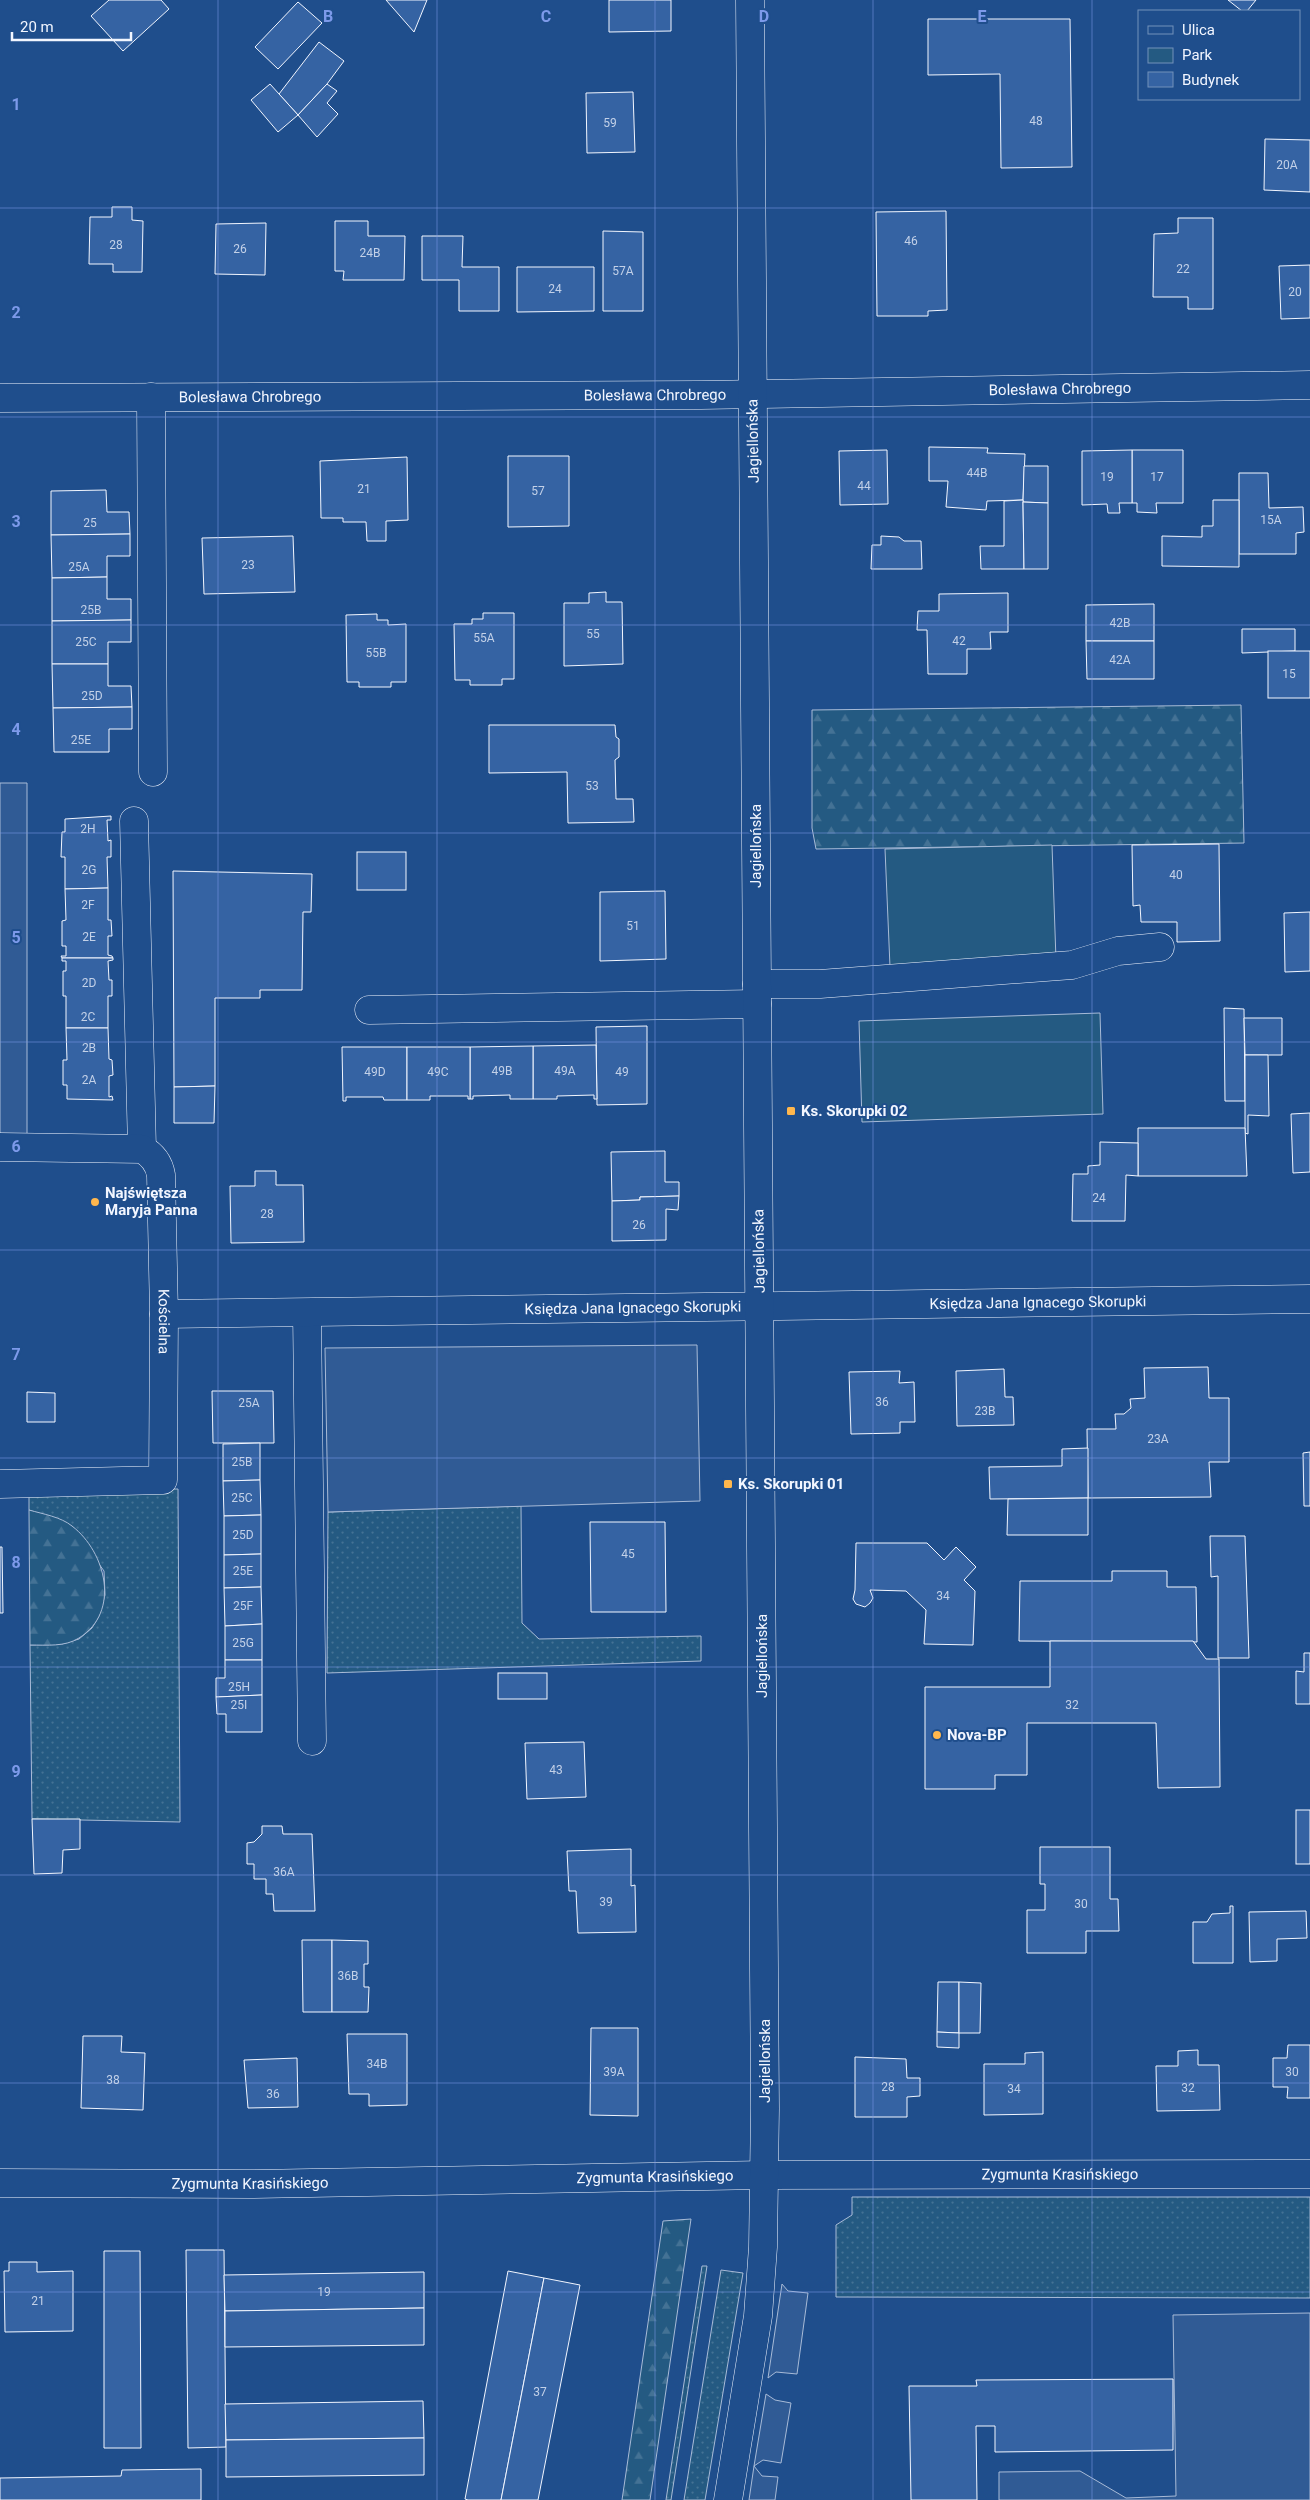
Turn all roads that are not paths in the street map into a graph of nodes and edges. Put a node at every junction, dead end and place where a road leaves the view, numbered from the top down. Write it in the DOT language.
graph roads {
  1 [pos="750,0"];
  2 [pos="1310,385"];
  3 [pos="753,393"];
  4 [pos="151,397"];
  5 [pos="0,398"];
  6 [pos="153,772"];
  7 [pos="134,822"];
  8 [pos="1160,947"];
  9 [pos="757,994"];
  10 [pos="369,1010"];
  11 [pos="0,1148"];
  12 [pos="142,1149"];
  13 [pos="1310,1299"];
  14 [pos="760,1305"];
  15 [pos="307,1312"];
  16 [pos="164,1314"];
  17 [pos="0,1484"];
  18 [pos="312,1742"];
  19 [pos="1310,2174"];
  20 [pos="764,2175"];
  21 [pos="0,2183"];
  22 [pos="728,2500"];
  1 -- 3 [label="street, Jagiellońska"];
  2 -- 3 [label="street, Bolesława Chrobrego"];
  3 -- 4 [label="street, Bolesława Chrobrego"];
  3 -- 9 [label="street, Jagiellońska"];
  4 -- 5 [label="street, Bolesława Chrobrego"];
  4 -- 6 [label="street"];
  7 -- 12 [label="street"];
  8 -- 9 [label="street"];
  9 -- 10 [label="street"];
  9 -- 14 [label="street, Jagiellońska"];
  11 -- 12 [label="street"];
  12 -- 16 [label="street, Kościelna"];
  13 -- 14 [label="street, Księdza Jana Ignacego Skorupki"];
  14 -- 15 [label="street, Księdza Jana Ignacego Skorupki"];
  14 -- 20 [label="street, Jagiellońska"];
  15 -- 16 [label="street, Księdza Jana Ignacego Skorupki"];
  15 -- 18 [label="street"];
  16 -- 17 [label="street, Kościelna"];
  19 -- 20 [label="street, Zygmunta Krasińskiego"];
  20 -- 21 [label="street, Zygmunta Krasińskiego"];
  20 -- 22 [label="street, Jagiellońska"];
}
